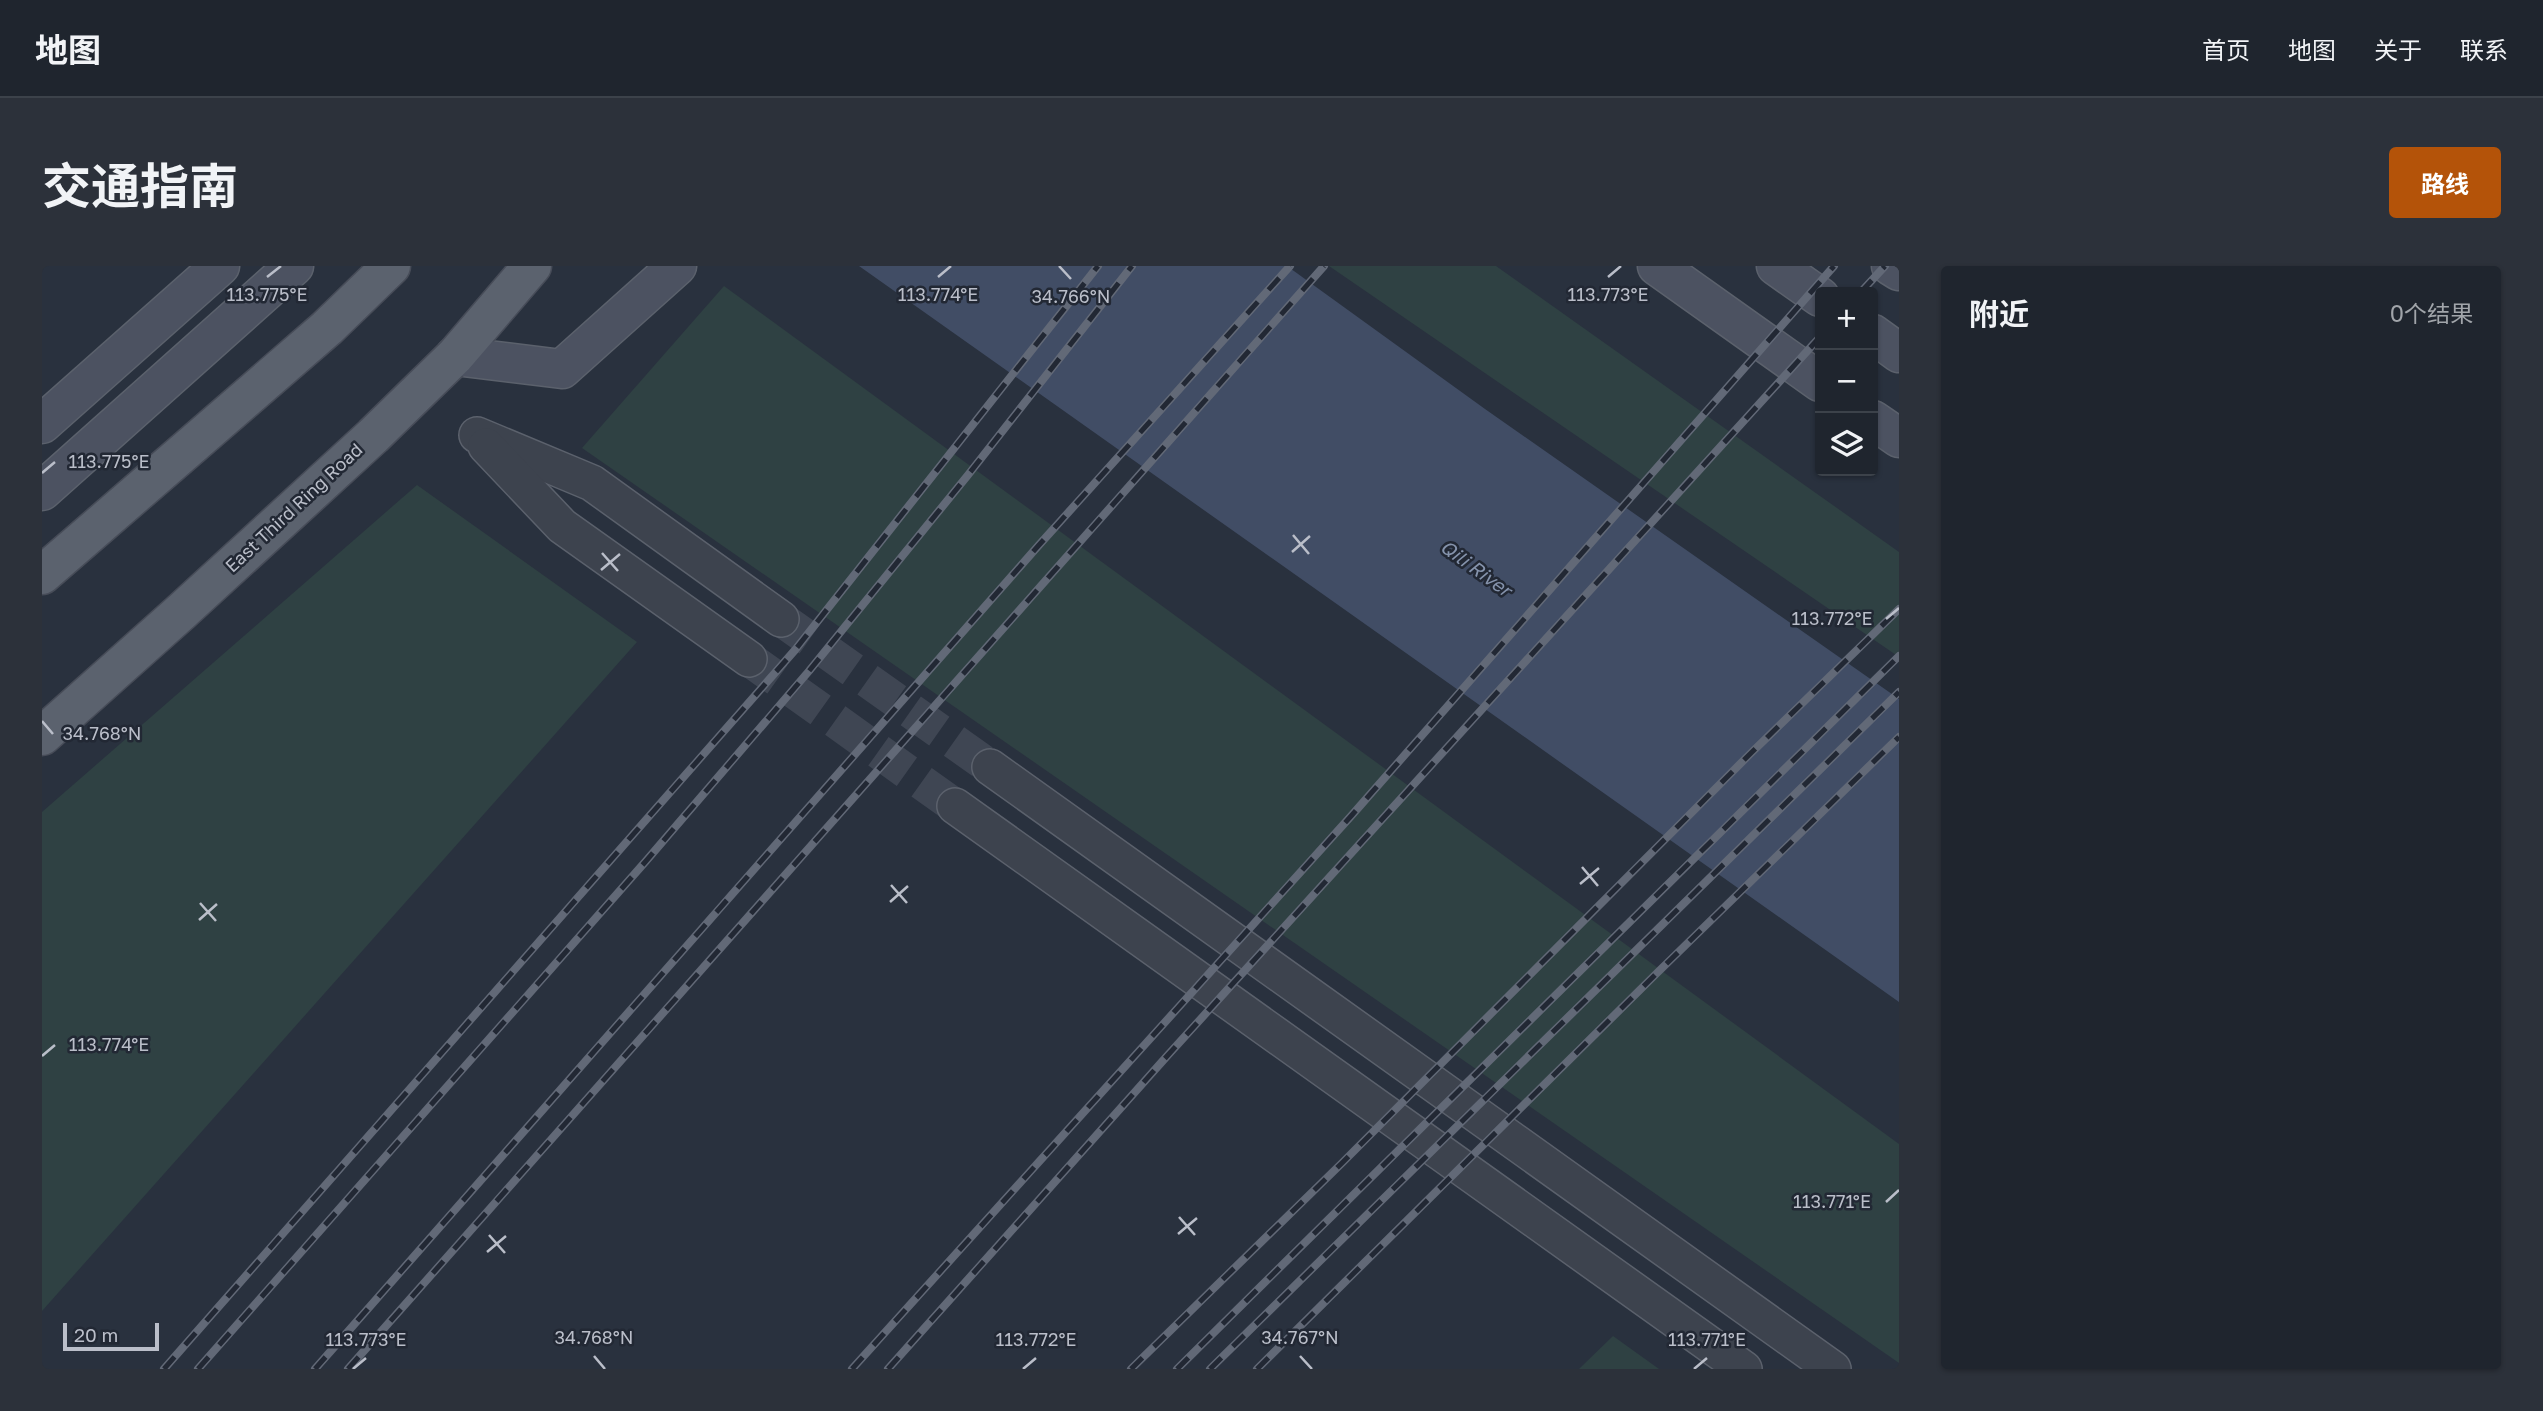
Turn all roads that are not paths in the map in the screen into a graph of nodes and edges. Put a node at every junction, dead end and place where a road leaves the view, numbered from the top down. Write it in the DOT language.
graph roads {
  1 [pos="220,266"];
  2 [pos="293,266"];
  3 [pos="391,266"];
  4 [pos="532,266"];
  5 [pos="677,266"];
  6 [pos="1657,266"];
  7 [pos="1776,266"];
  8 [pos="1891,266"];
  9 [pos="1899,271"];
  10 [pos="1815,293"];
  11 [pos="1878,338"];
  12 [pos="1899,353"];
  13 [pos="455,356"];
  14 [pos="1815,378"];
  15 [pos="1878,423"];
  16 [pos="42,424"];
  17 [pos="1899,438"];
  18 [pos="42,492"];
  19 [pos="42,575"];
  20 [pos="782,619"];
  21 [pos="749,659"];
  22 [pos="42,736"];
  23 [pos="990,767"];
  24 [pos="955,806"];
  25 [pos="1744,1369"];
  26 [pos="1833,1369"];
  1 -- 16 [label="street"];
  2 -- 18 [label="street"];
  3 -- 19 [label="main road"];
  4 -- 13 [label="main road, East Third Ring Road"];
  5 -- 13 [label="street"];
  6 -- 14 [label="street"];
  7 -- 10 [label="street"];
  8 -- 9 [label="street"];
  11 -- 12 [label="street"];
  13 -- 22 [label="main road, East Third Ring Road"];
  15 -- 17 [label="street"];
  20 -- 21 [label="street"];
  23 -- 26 [label="street"];
  24 -- 25 [label="street"];
}
